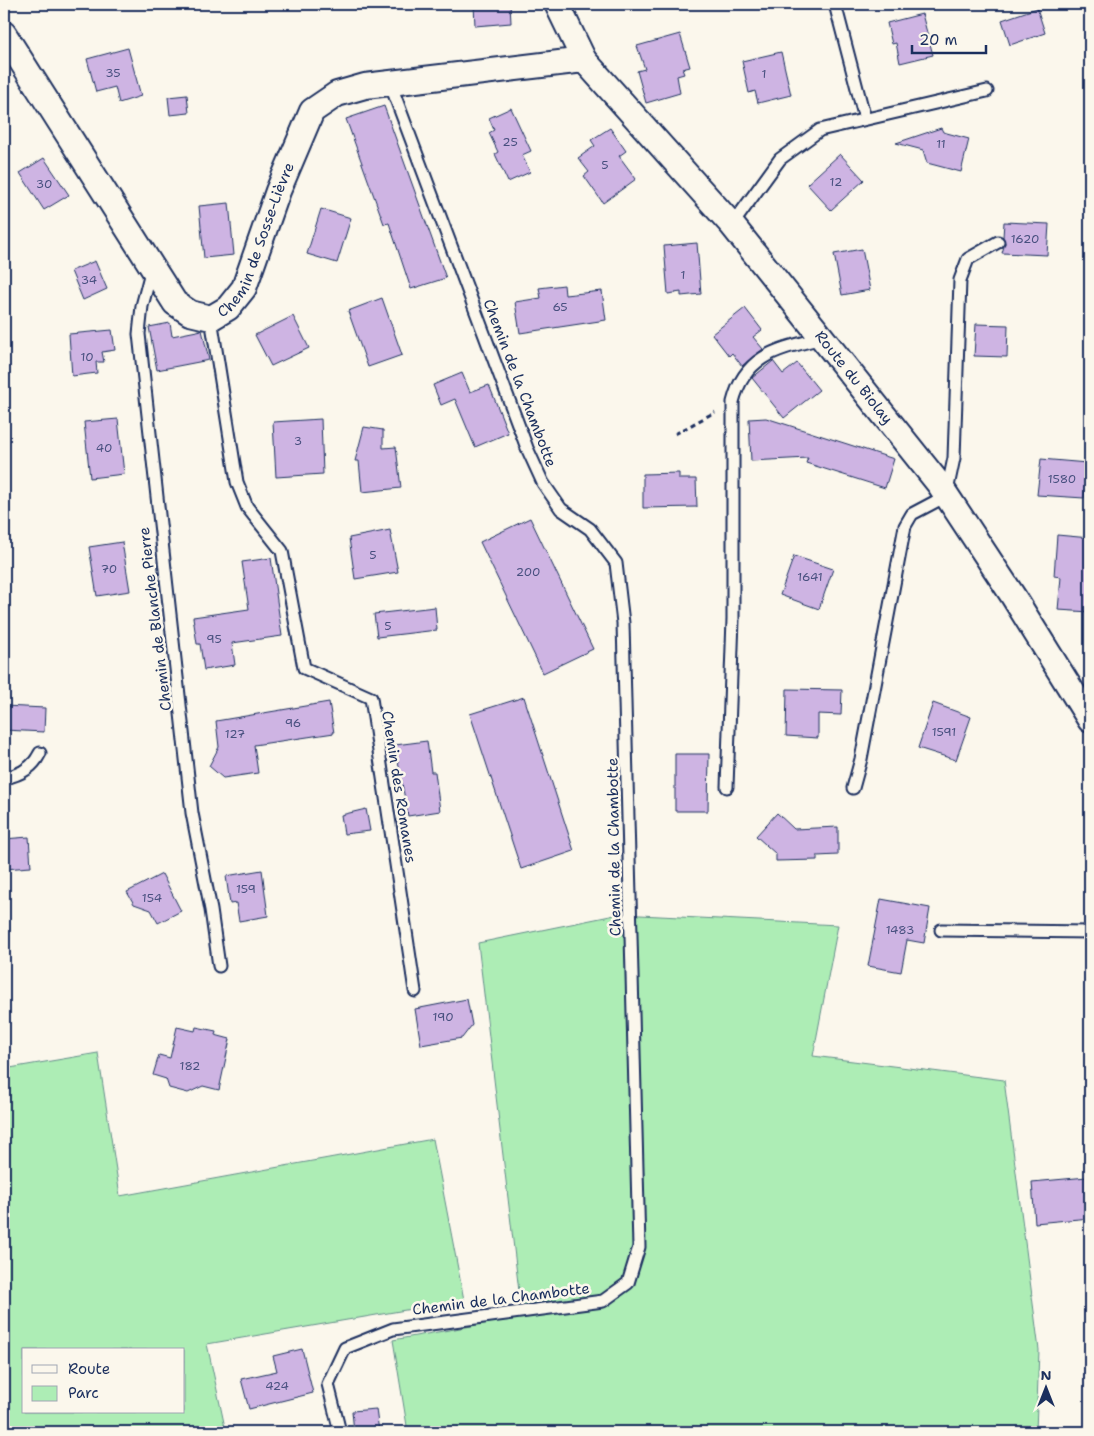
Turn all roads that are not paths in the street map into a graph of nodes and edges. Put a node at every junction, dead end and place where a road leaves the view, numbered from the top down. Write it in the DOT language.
graph roads {
  1 [pos="557,4"];
  2 [pos="835,4"];
  3 [pos="4,34"];
  4 [pos="584,60"];
  5 [pos="390,83"];
  6 [pos="987,91"];
  7 [pos="865,119"];
  8 [pos="732,225"];
  9 [pos="998,242"];
  10 [pos="152,268"];
  11 [pos="210,318"];
  12 [pos="822,338"];
  13 [pos="946,496"];
  14 [pos="1090,720"];
  15 [pos="40,753"];
  16 [pos="4,778"];
  17 [pos="727,788"];
  18 [pos="853,788"];
  19 [pos="941,930"];
  20 [pos="1090,932"];
  21 [pos="220,966"];
  22 [pos="415,991"];
  23 [pos="340,1432"];
  1 -- 4 [label="street, Route du Biolay"];
  2 -- 7 [label="lane"];
  3 -- 10 [label="street, Chemin de Sosse-Lièvre"];
  4 -- 5 [label="street, Chemin de Sosse-Lièvre"];
  4 -- 8 [label="street, Route du Biolay"];
  5 -- 11 [label="street, Chemin de Sosse-Lièvre"];
  5 -- 23 [label="lane, Chemin de la Chambotte"];
  6 -- 7 [label="lane"];
  7 -- 8 [label="lane"];
  8 -- 12 [label="street, Route du Biolay"];
  9 -- 13 [label="lane"];
  10 -- 11 [label="street, Chemin de Sosse-Lièvre"];
  10 -- 21 [label="lane, Chemin de Blanche Pierre"];
  11 -- 22 [label="lane, Chemin des Romanes"];
  12 -- 13 [label="street, Route du Biolay"];
  12 -- 17 [label="lane"];
  13 -- 14 [label="street, Route du Biolay"];
  13 -- 18 [label="lane"];
  15 -- 16 [label="lane"];
  19 -- 20 [label="lane"];
}
